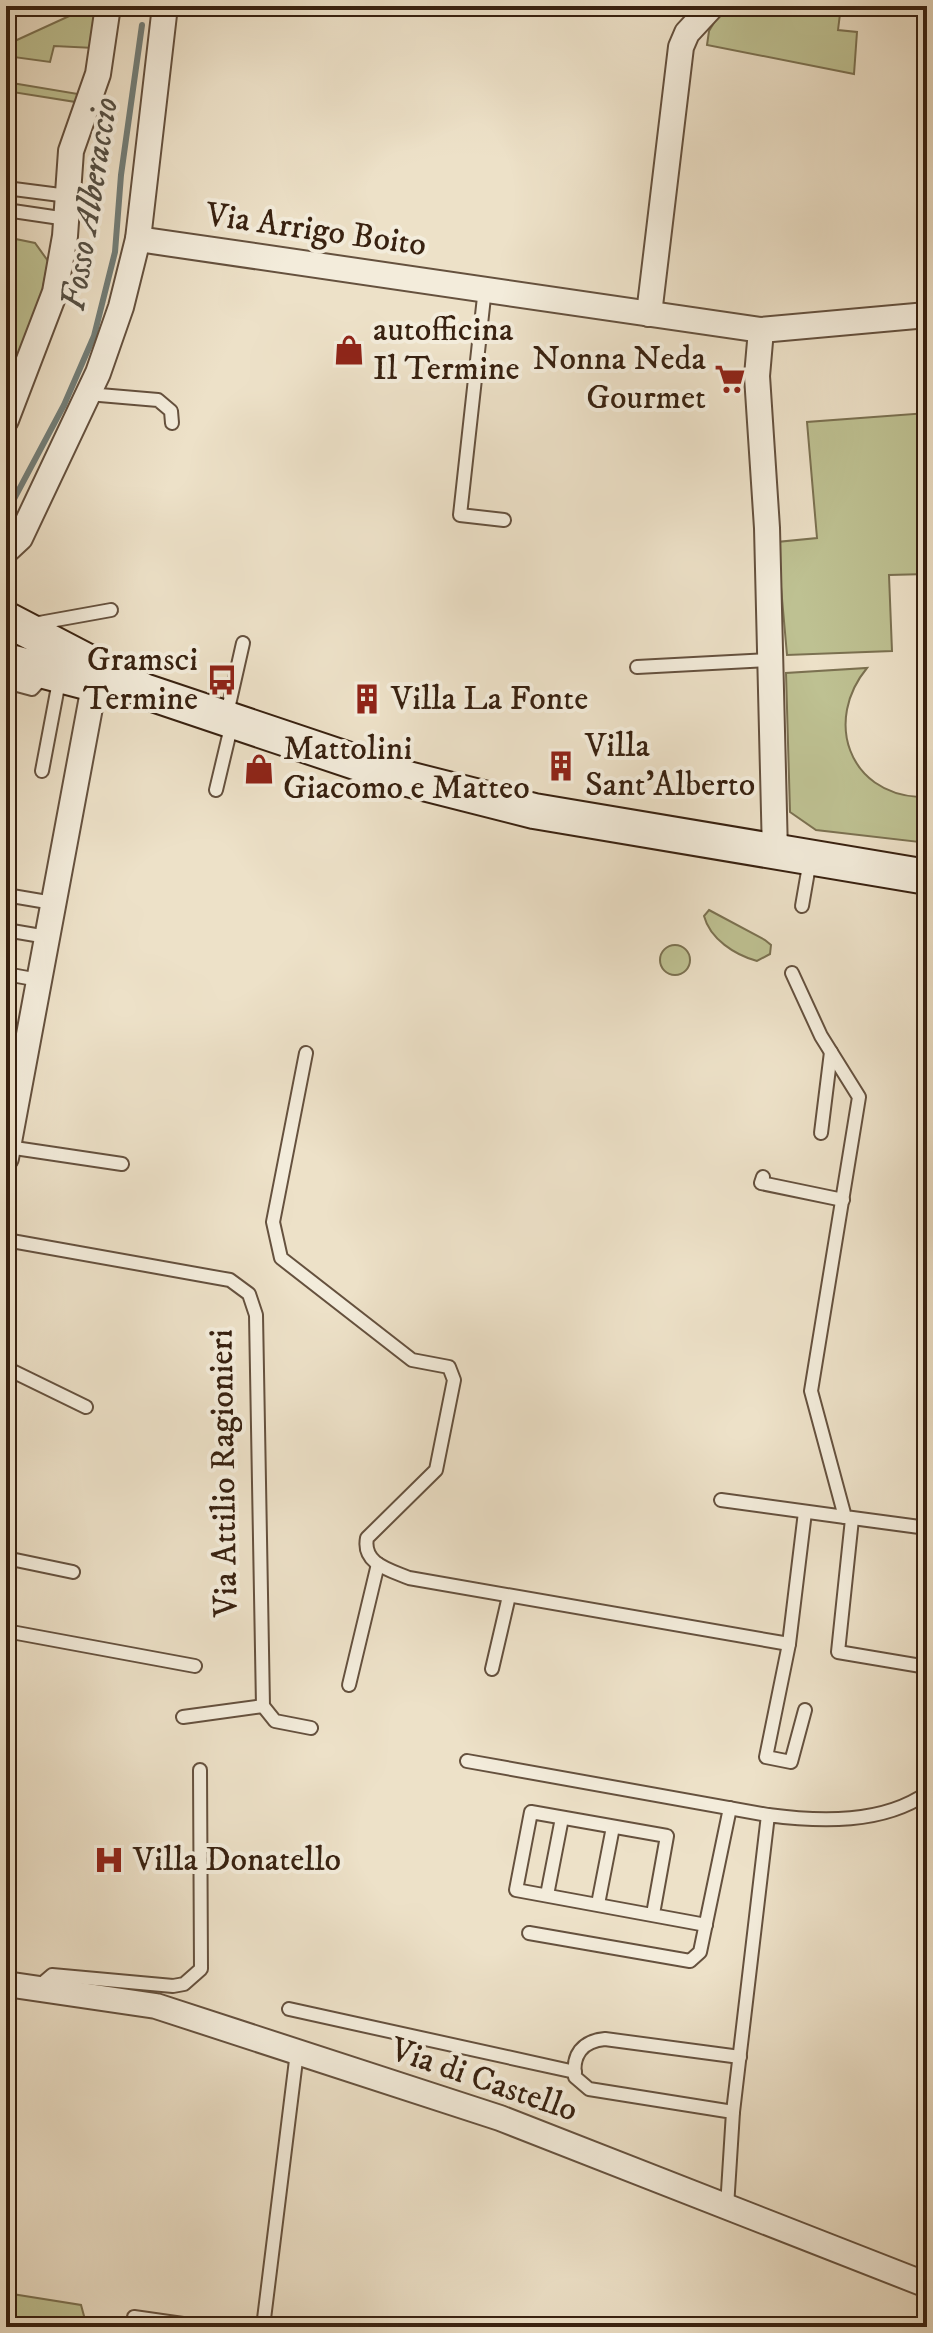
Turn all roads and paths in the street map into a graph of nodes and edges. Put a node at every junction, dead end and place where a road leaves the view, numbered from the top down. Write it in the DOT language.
graph roads {
  1 [pos="108,6"];
  2 [pos="165,6"];
  3 [pos="712,6"];
  4 [pos="6,188"];
  5 [pos="67,207"];
  6 [pos="6,210"];
  7 [pos="138,239"];
  8 [pos="485,288"];
  9 [pos="649,314"];
  10 [pos="927,315"];
  11 [pos="761,330"];
  12 [pos="88,394"];
  13 [pos="6,420"];
  14 [pos="172,423"];
  15 [pos="504,520"];
  16 [pos="6,551"];
  17 [pos="111,610"];
  18 [pos="17,626"];
  19 [pos="243,643"];
  20 [pos="768,660"];
  21 [pos="6,661"];
  22 [pos="637,667"];
  23 [pos="54,675"];
  24 [pos="6,682"];
  25 [pos="94,686"];
  26 [pos="144,691"];
  27 [pos="229,719"];
  28 [pos="42,771"];
  29 [pos="216,790"];
  30 [pos="775,853"];
  31 [pos="811,857"];
  32 [pos="927,877"];
  33 [pos="6,895"];
  34 [pos="53,903"];
  35 [pos="802,906"];
  36 [pos="6,930"];
  37 [pos="47,937"];
  38 [pos="792,973"];
  39 [pos="6,974"];
  40 [pos="39,980"];
  41 [pos="831,1052"];
  42 [pos="306,1053"];
  43 [pos="11,1109"];
  44 [pos="821,1133"];
  45 [pos="7,1152"];
  46 [pos="122,1164"];
  47 [pos="763,1177"];
  48 [pos="843,1200"];
  49 [pos="6,1240"];
  50 [pos="6,1368"];
  51 [pos="86,1407"];
  52 [pos="721,1500"];
  53 [pos="805,1512"];
  54 [pos="849,1518"];
  55 [pos="927,1528"];
  56 [pos="6,1558"];
  57 [pos="378,1564"];
  58 [pos="73,1572"];
  59 [pos="509,1596"];
  60 [pos="6,1631"];
  61 [pos="789,1644"];
  62 [pos="195,1666"];
  63 [pos="927,1667"];
  64 [pos="492,1669"];
  65 [pos="349,1685"];
  66 [pos="263,1706"];
  67 [pos="805,1710"];
  68 [pos="183,1717"];
  69 [pos="311,1728"];
  70 [pos="467,1761"];
  71 [pos="200,1770"];
  72 [pos="927,1793"];
  73 [pos="730,1808"];
  74 [pos="768,1815"];
  75 [pos="562,1818"];
  76 [pos="613,1827"];
  77 [pos="547,1895"];
  78 [pos="598,1904"];
  79 [pos="653,1914"];
  80 [pos="706,1925"];
  81 [pos="529,1933"];
  82 [pos="6,1984"];
  83 [pos="45,1990"];
  84 [pos="289,2009"];
  85 [pos="297,2052"];
  86 [pos="740,2057"];
  87 [pos="575,2072"];
  88 [pos="733,2112"];
  89 [pos="727,2208"];
  90 [pos="927,2285"];
  91 [pos="134,2317"];
  92 [pos="204,2327"];
  93 [pos="263,2327"];
  1 -- 5 [label="street"];
  2 -- 7 [label="street"];
  3 -- 9 [label="street"];
  4 -- 5 [label="lane"];
  5 -- 6 [label="lane"];
  5 -- 13 [label="street"];
  7 -- 8 [label="street, Via Arrigo Boito"];
  7 -- 12 [label="street"];
  8 -- 9 [label="street, Via Arrigo Boito"];
  8 -- 15 [label="lane"];
  9 -- 11 [label="street, Via Arrigo Boito"];
  10 -- 11 [label="street, Via Arrigo Boito"];
  11 -- 20 [label="street"];
  12 -- 14 [label="lane"];
  12 -- 16 [label="street"];
  17 -- 18 [label="lane"];
  18 -- 26 [label="main road"];
  19 -- 27 [label="lane"];
  20 -- 22 [label="lane"];
  20 -- 30 [label="street"];
  21 -- 23 [label="main road"];
  23 -- 24 [label="lane"];
  23 -- 25 [label="main road"];
  23 -- 28 [label="lane"];
  25 -- 26 [label="main road"];
  25 -- 34 [label="street"];
  26 -- 27 [label="main road"];
  27 -- 29 [label="lane"];
  27 -- 30 [label="main road"];
  30 -- 31 [label="main road"];
  31 -- 32 [label="main road"];
  31 -- 35 [label="lane"];
  33 -- 34 [label="lane"];
  34 -- 37 [label="street"];
  36 -- 37 [label="lane"];
  37 -- 40 [label="street"];
  38 -- 41 [label="lane"];
  39 -- 40 [label="lane"];
  40 -- 43 [label="street"];
  41 -- 44 [label="lane"];
  41 -- 48 [label="lane"];
  42 -- 57 [label="lane"];
  43 -- 45 [label="street"];
  45 -- 46 [label="lane"];
  47 -- 48 [label="lane"];
  48 -- 54 [label="lane"];
  49 -- 66 [label="lane, Via Attilio Ragionieri"];
  50 -- 51 [label="lane"];
  52 -- 53 [label="lane"];
  53 -- 54 [label="lane"];
  53 -- 61 [label="lane"];
  54 -- 55 [label="lane"];
  54 -- 63 [label="lane"];
  56 -- 58 [label="lane"];
  57 -- 59 [label="lane"];
  57 -- 65 [label="lane"];
  59 -- 61 [label="lane"];
  59 -- 64 [label="lane"];
  60 -- 62 [label="lane"];
  61 -- 67 [label="lane"];
  66 -- 68 [label="lane"];
  66 -- 69 [label="lane"];
  70 -- 73 [label="lane"];
  71 -- 83 [label="lane"];
  72 -- 74 [label="lane"];
  73 -- 74 [label="lane"];
  73 -- 80 [label="lane"];
  74 -- 86 [label="lane"];
  75 -- 76 [label="lane"];
  75 -- 77 [label="lane"];
  75 -- 77 [label="lane"];
  76 -- 78 [label="lane"];
  76 -- 79 [label="lane"];
  77 -- 78 [label="lane"];
  78 -- 79 [label="lane"];
  79 -- 80 [label="lane"];
  80 -- 81 [label="lane"];
  82 -- 83 [label="street, Via di Castello"];
  83 -- 85 [label="street, Via di Castello"];
  84 -- 87 [label="lane"];
  85 -- 89 [label="street, Via di Castello"];
  85 -- 93 [label="lane"];
  86 -- 87 [label="lane"];
  86 -- 88 [label="lane"];
  87 -- 88 [label="lane"];
  88 -- 89 [label="lane"];
  89 -- 90 [label="street, Via di Castello"];
  91 -- 92 [label="lane"];
}
